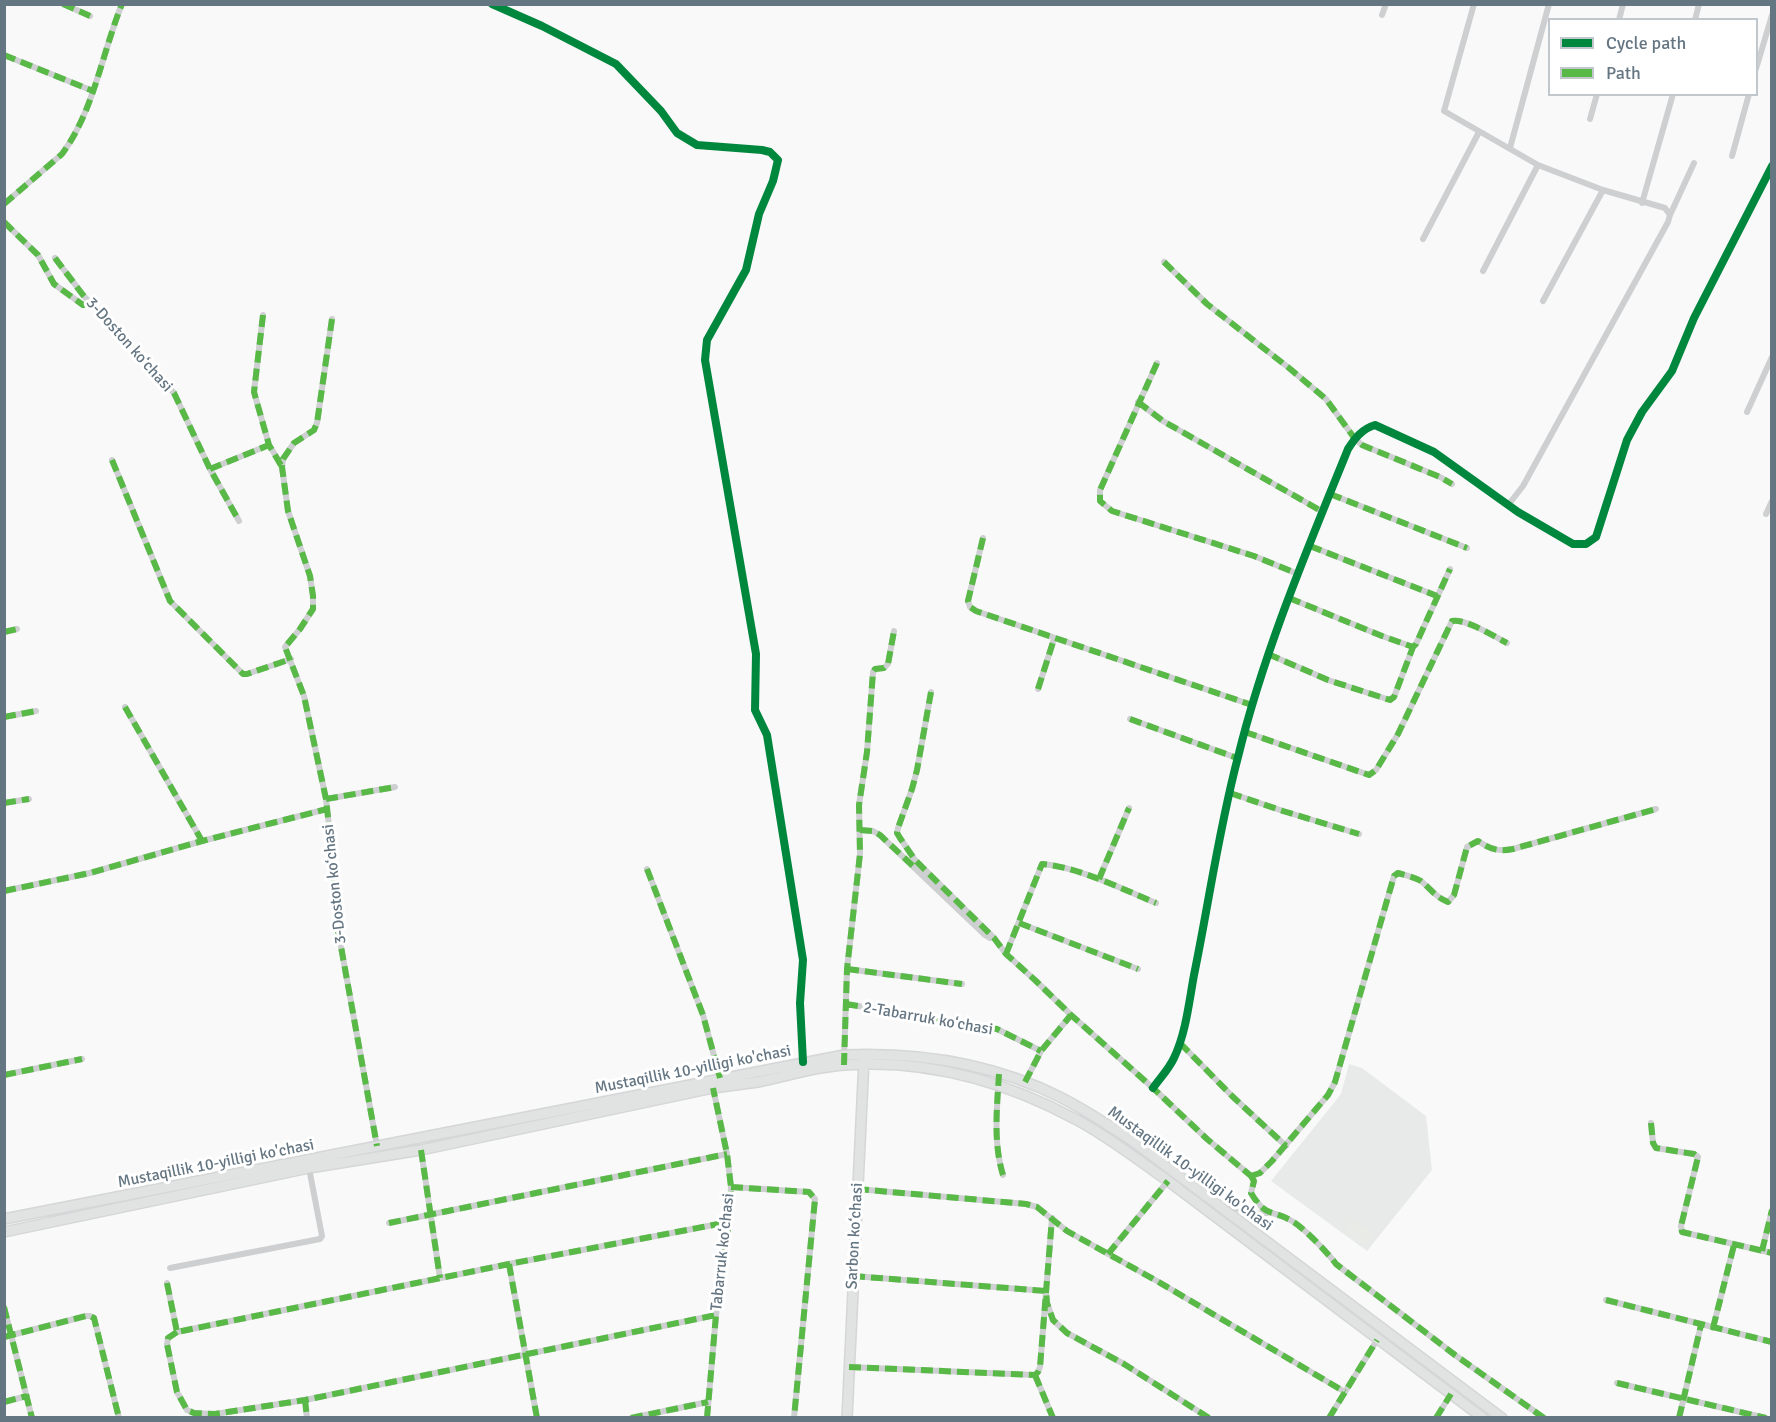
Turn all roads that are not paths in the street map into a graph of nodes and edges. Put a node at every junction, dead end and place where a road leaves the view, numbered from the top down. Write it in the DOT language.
graph roads {
  1 [pos="63,4"];
  2 [pos="122,4"];
  3 [pos="492,4"];
  4 [pos="1386,4"];
  5 [pos="1473,4"];
  6 [pos="1549,4"];
  7 [pos="1382,15"];
  8 [pos="1772,15"];
  9 [pos="90,16"];
  10 [pos="4,55"];
  11 [pos="1758,62"];
  12 [pos="93,91"];
  13 [pos="1596,96"];
  14 [pos="1672,96"];
  15 [pos="1748,96"];
  16 [pos="1590,119"];
  17 [pos="1479,132"];
  18 [pos="1510,148"];
  19 [pos="1732,156"];
  20 [pos="1694,164"];
  21 [pos="1538,165"];
  22 [pos="1772,166"];
  23 [pos="1603,190"];
  24 [pos="1642,203"];
  25 [pos="4,204"];
  26 [pos="1670,215"];
  27 [pos="4,222"];
  28 [pos="1423,239"];
  29 [pos="56,258"];
  30 [pos="1164,262"];
  31 [pos="1483,271"];
  32 [pos="1543,301"];
  33 [pos="91,304"];
  34 [pos="263,315"];
  35 [pos="332,319"];
  36 [pos="1772,357"];
  37 [pos="1157,363"];
  38 [pos="1138,402"];
  39 [pos="1747,412"];
  40 [pos="1355,439"];
  41 [pos="269,445"];
  42 [pos="112,460"];
  43 [pos="282,467"];
  44 [pos="210,469"];
  45 [pos="1452,484"];
  46 [pos="1330,494"];
  47 [pos="1772,501"];
  48 [pos="1509,504"];
  49 [pos="1323,512"];
  50 [pos="1766,514"];
  51 [pos="239,521"];
  52 [pos="983,538"];
  53 [pos="1310,546"];
  54 [pos="1467,548"];
  55 [pos="1450,569"];
  56 [pos="1298,574"];
  57 [pos="1437,596"];
  58 [pos="1289,598"];
  59 [pos="17,629"];
  60 [pos="894,631"];
  61 [pos="4,632"];
  62 [pos="1054,639"];
  63 [pos="1507,643"];
  64 [pos="1413,647"];
  65 [pos="1268,654"];
  66 [pos="291,659"];
  67 [pos="1038,689"];
  68 [pos="931,692"];
  69 [pos="1252,705"];
  70 [pos="124,707"];
  71 [pos="36,711"];
  72 [pos="4,717"];
  73 [pos="1130,719"];
  74 [pos="1245,732"];
  75 [pos="1237,758"];
  76 [pos="395,787"];
  77 [pos="1230,793"];
  78 [pos="29,798"];
  79 [pos="326,799"];
  80 [pos="4,803"];
  81 [pos="1129,808"];
  82 [pos="327,809"];
  83 [pos="1656,809"];
  84 [pos="860,830"];
  85 [pos="1359,834"];
  86 [pos="202,841"];
  87 [pos="647,869"];
  88 [pos="1099,879"];
  89 [pos="4,891"];
  90 [pos="1156,903"];
  91 [pos="1019,923"];
  92 [pos="994,938"];
  93 [pos="1006,954"];
  94 [pos="847,969"];
  95 [pos="1138,969"];
  96 [pos="962,984"];
  97 [pos="846,1004"];
  98 [pos="1071,1015"];
  99 [pos="1180,1043"];
  100 [pos="1041,1051"];
  101 [pos="865,1054"];
  102 [pos="82,1059"];
  103 [pos="844,1060"];
  104 [pos="803,1062"];
  105 [pos="864,1065"];
  106 [pos="999,1074"];
  107 [pos="4,1075"];
  108 [pos="720,1078"];
  109 [pos="1025,1082"];
  110 [pos="999,1085"];
  111 [pos="713,1088"];
  112 [pos="1153,1088"];
  113 [pos="1651,1123"];
  114 [pos="378,1146"];
  115 [pos="1286,1146"];
  116 [pos="421,1150"];
  117 [pos="727,1154"];
  118 [pos="309,1168"];
  119 [pos="1003,1175"];
  120 [pos="1251,1176"];
  121 [pos="1168,1181"];
  122 [pos="731,1186"];
  123 [pos="857,1189"];
  124 [pos="1223,1210"];
  125 [pos="1772,1210"];
  126 [pos="1267,1213"];
  127 [pos="431,1214"];
  128 [pos="1052,1218"];
  129 [pos="4,1219"];
  130 [pos="729,1222"];
  131 [pos="389,1223"];
  132 [pos="4,1232"];
  133 [pos="1734,1245"];
  134 [pos="1762,1251"];
  135 [pos="1772,1253"];
  136 [pos="1108,1254"];
  137 [pos="509,1263"];
  138 [pos="170,1268"];
  139 [pos="853,1276"];
  140 [pos="440,1278"];
  141 [pos="167,1283"];
  142 [pos="1046,1291"];
  143 [pos="1606,1300"];
  144 [pos="4,1307"];
  145 [pos="716,1315"];
  146 [pos="1701,1325"];
  147 [pos="1713,1328"];
  148 [pos="177,1332"];
  149 [pos="8,1336"];
  150 [pos="1377,1340"];
  151 [pos="1772,1342"];
  152 [pos="526,1353"];
  153 [pos="849,1367"];
  154 [pos="1035,1375"];
  155 [pos="1617,1383"];
  156 [pos="1345,1392"];
  157 [pos="1451,1394"];
  158 [pos="27,1396"];
  159 [pos="1683,1399"];
  160 [pos="304,1400"];
  161 [pos="4,1402"];
  162 [pos="708,1402"];
  163 [pos="32,1418"];
  164 [pos="119,1418"];
  165 [pos="307,1418"];
  166 [pos="537,1418"];
  167 [pos="631,1418"];
  168 [pos="707,1418"];
  169 [pos="794,1418"];
  170 [pos="847,1418"];
  171 [pos="1053,1418"];
  172 [pos="1209,1418"];
  173 [pos="1329,1418"];
  174 [pos="1436,1418"];
  175 [pos="1483,1418"];
  176 [pos="1502,1418"];
  177 [pos="1544,1418"];
  178 [pos="1679,1418"];
  179 [pos="1766,1418"];
  1 -- 9 [label="street"];
  2 -- 12 [label="street"];
  3 -- 104 [label="street"];
  4 -- 7 [label="street"];
  5 -- 17 [label="street"];
  6 -- 18 [label="street"];
  8 -- 11 [label="street"];
  10 -- 12 [label="street"];
  12 -- 25 [label="street"];
  13 -- 16 [label="street"];
  14 -- 24 [label="street"];
  15 -- 19 [label="street"];
  17 -- 18 [label="street"];
  17 -- 28 [label="street"];
  18 -- 21 [label="street"];
  20 -- 26 [label="street"];
  21 -- 23 [label="street"];
  21 -- 31 [label="street"];
  22 -- 48 [label="street"];
  23 -- 24 [label="street"];
  23 -- 32 [label="street"];
  24 -- 26 [label="street"];
  26 -- 48 [label="street"];
  27 -- 33 [label="street"];
  29 -- 33 [label="street, 3-Doston koʻchasi"];
  30 -- 40 [label="street"];
  33 -- 44 [label="street, 3-Doston koʻchasi"];
  34 -- 41 [label="street, 3-Doston koʻchasi"];
  35 -- 43 [label="street"];
  36 -- 39 [label="street"];
  37 -- 38 [label="street"];
  38 -- 49 [label="street"];
  38 -- 56 [label="street"];
  40 -- 45 [label="street"];
  40 -- 46 [label="street"];
  40 -- 48 [label="street"];
  41 -- 43 [label="street, 3-Doston koʻchasi"];
  41 -- 44 [label="street"];
  42 -- 66 [label="street"];
  43 -- 66 [label="street, 3-Doston koʻchasi"];
  44 -- 51 [label="street, 3-Doston koʻchasi"];
  46 -- 49 [label="street"];
  46 -- 54 [label="street"];
  47 -- 50 [label="street"];
  49 -- 53 [label="street"];
  52 -- 62 [label="street"];
  53 -- 56 [label="street"];
  53 -- 57 [label="street"];
  55 -- 57 [label="street"];
  56 -- 58 [label="street"];
  57 -- 64 [label="street"];
  58 -- 64 [label="street"];
  58 -- 65 [label="street"];
  59 -- 61 [label="street"];
  60 -- 84 [label="street"];
  62 -- 67 [label="street"];
  62 -- 69 [label="street"];
  63 -- 74 [label="street"];
  64 -- 65 [label="street"];
  65 -- 69 [label="street"];
  66 -- 79 [label="street, 3-Doston koʻchasi"];
  68 -- 92 [label="street"];
  69 -- 74 [label="street"];
  70 -- 86 [label="street"];
  71 -- 72 [label="street"];
  73 -- 75 [label="street"];
  74 -- 75 [label="street"];
  75 -- 77 [label="street"];
  76 -- 79 [label="street"];
  77 -- 85 [label="street"];
  77 -- 99 [label="street"];
  78 -- 80 [label="street"];
  79 -- 82 [label="street, 3-Doston koʻchasi"];
  81 -- 88 [label="street"];
  82 -- 86 [label="street"];
  82 -- 114 [label="street, 3-Doston koʻchasi"];
  83 -- 115 [label="street"];
  84 -- 92 [label="street"];
  84 -- 94 [label="street"];
  86 -- 89 [label="street"];
  87 -- 108 [label="street"];
  88 -- 90 [label="street"];
  88 -- 91 [label="street"];
  91 -- 93 [label="street"];
  91 -- 95 [label="street"];
  92 -- 93 [label="street"];
  93 -- 98 [label="street"];
  94 -- 96 [label="street"];
  94 -- 97 [label="street"];
  97 -- 100 [label="street, 2-Tabarruk koʻchasi"];
  97 -- 103 [label="street"];
  98 -- 100 [label="street"];
  98 -- 112 [label="street"];
  99 -- 112 [label="street"];
  99 -- 115 [label="street"];
  100 -- 109 [label="street"];
  101 -- 103 [label="main road, Mustaqillik 10-yilligi ko'chasi"];
  101 -- 105 [label="main road, Sarbon koʻchasi"];
  101 -- 106 [label="main road, Mustaqillik 10-yilligi ko'chasi"];
  102 -- 107 [label="street"];
  103 -- 104 [label="main road, Mustaqillik 10-yilligi ko'chasi"];
  103 -- 105 [label="main road, Mustaqillik 10-yilligi ko'chasi"];
  103 -- 111 [label="main road, Mustaqillik 10-yilligi ko'chasi"];
  104 -- 108 [label="main road, Mustaqillik 10-yilligi ko'chasi"];
  105 -- 110 [label="main road, Mustaqillik 10-yilligi ko'chasi"];
  105 -- 123 [label="main road, Sarbon koʻchasi"];
  106 -- 109 [label="main road, Mustaqillik 10-yilligi ko'chasi"];
  106 -- 110 [label="street"];
  108 -- 114 [label="main road, Mustaqillik 10-yilligi ko'chasi"];
  109 -- 124 [label="main road, Mustaqillik 10-yilligi ko'chasi"];
  110 -- 119 [label="street"];
  110 -- 121 [label="main road, Mustaqillik 10-yilligi ko'chasi"];
  111 -- 116 [label="main road, Mustaqillik 10-yilligi ko'chasi"];
  111 -- 117 [label="street, Tabarruk koʻchasi"];
  112 -- 120 [label="street"];
  113 -- 133 [label="street"];
  114 -- 129 [label="main road, Mustaqillik 10-yilligi ko'chasi"];
  115 -- 120 [label="street"];
  116 -- 118 [label="main road, Mustaqillik 10-yilligi ko'chasi"];
  116 -- 127 [label="street"];
  117 -- 122 [label="street, Tabarruk koʻchasi"];
  117 -- 127 [label="street"];
  118 -- 132 [label="main road, Mustaqillik 10-yilligi ko'chasi"];
  118 -- 138 [label="street"];
  120 -- 126 [label="street"];
  121 -- 136 [label="street"];
  121 -- 150 [label="main road, Mustaqillik 10-yilligi ko'chasi"];
  122 -- 130 [label="street, Tabarruk koʻchasi"];
  122 -- 169 [label="street"];
  123 -- 128 [label="street"];
  123 -- 139 [label="main road, Sarbon koʻchasi"];
  124 -- 126 [label="street"];
  124 -- 176 [label="main road, Mustaqillik 10-yilligi ko'chasi"];
  125 -- 134 [label="street"];
  126 -- 177 [label="street"];
  127 -- 131 [label="street"];
  127 -- 140 [label="street"];
  128 -- 136 [label="street"];
  128 -- 142 [label="street"];
  130 -- 137 [label="street"];
  130 -- 145 [label="street, Tabarruk koʻchasi"];
  133 -- 134 [label="street"];
  133 -- 147 [label="street"];
  134 -- 135 [label="street"];
  136 -- 156 [label="street"];
  137 -- 140 [label="street"];
  137 -- 152 [label="street"];
  139 -- 142 [label="street"];
  139 -- 153 [label="main road, Sarbon koʻchasi"];
  140 -- 148 [label="street"];
  141 -- 148 [label="street"];
  142 -- 154 [label="street"];
  142 -- 172 [label="street"];
  143 -- 146 [label="street"];
  144 -- 149 [label="street"];
  145 -- 152 [label="street"];
  145 -- 162 [label="street, Tabarruk koʻchasi"];
  146 -- 147 [label="street"];
  146 -- 159 [label="street"];
  147 -- 151 [label="street"];
  148 -- 160 [label="street"];
  149 -- 158 [label="street"];
  149 -- 164 [label="street"];
  150 -- 156 [label="street"];
  150 -- 157 [label="main road, Mustaqillik 10-yilligi ko'chasi"];
  152 -- 160 [label="street"];
  152 -- 166 [label="street"];
  153 -- 154 [label="street"];
  153 -- 170 [label="main road, Sarbon koʻchasi"];
  154 -- 171 [label="street"];
  155 -- 159 [label="street"];
  156 -- 173 [label="street"];
  157 -- 174 [label="street"];
  157 -- 175 [label="main road, Mustaqillik 10-yilligi ko'chasi"];
  158 -- 161 [label="street"];
  158 -- 163 [label="street"];
  159 -- 178 [label="street"];
  159 -- 179 [label="street"];
  160 -- 165 [label="street"];
  162 -- 167 [label="street"];
  162 -- 168 [label="street, Tabarruk koʻchasi"];
}
